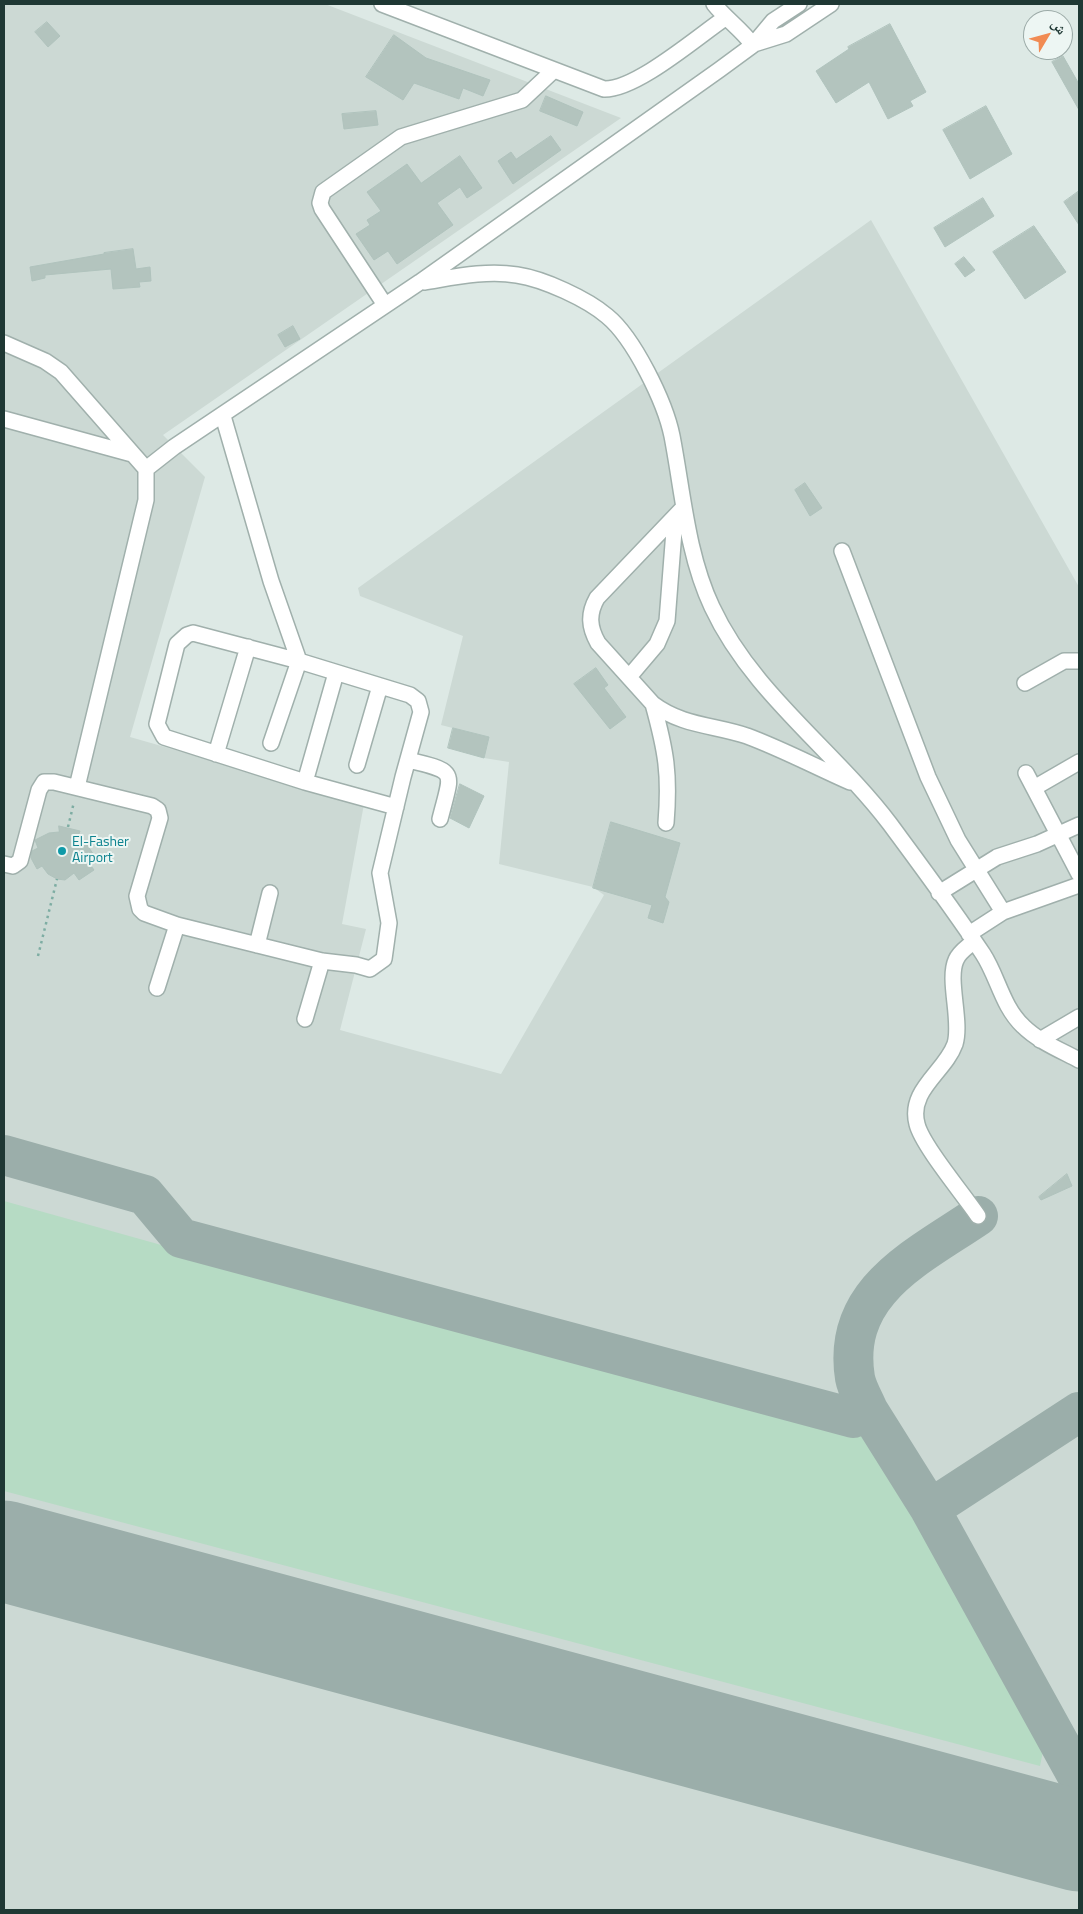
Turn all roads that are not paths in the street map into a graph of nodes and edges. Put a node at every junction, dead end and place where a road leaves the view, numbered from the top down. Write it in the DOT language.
graph roads {
  1 [pos="382,4"];
  2 [pos="714,4"];
  3 [pos="799,4"];
  4 [pos="831,4"];
  5 [pos="725,18"];
  6 [pos="753,44"];
  7 [pos="554,70"];
  8 [pos="420,282"];
  9 [pos="385,305"];
  10 [pos="4,343"];
  11 [pos="223,416"];
  12 [pos="4,420"];
  13 [pos="132,454"];
  14 [pos="146,469"];
  15 [pos="679,513"];
  16 [pos="842,551"];
  17 [pos="248,646"];
  18 [pos="299,661"];
  19 [pos="1079,661"];
  20 [pos="336,673"];
  21 [pos="629,677"];
  22 [pos="1025,683"];
  23 [pos="380,686"];
  24 [pos="653,704"];
  25 [pos="271,743"];
  26 [pos="216,754"];
  27 [pos="408,760"];
  28 [pos="1079,762"];
  29 [pos="357,765"];
  30 [pos="1026,773"];
  31 [pos="305,782"];
  32 [pos="856,784"];
  33 [pos="77,787"];
  34 [pos="1034,788"];
  35 [pos="396,807"];
  36 [pos="440,820"];
  37 [pos="666,823"];
  38 [pos="1079,825"];
  39 [pos="1058,834"];
  40 [pos="4,864"];
  41 [pos="976,870"];
  42 [pos="1079,874"];
  43 [pos="1079,885"];
  44 [pos="939,892"];
  45 [pos="270,893"];
  46 [pos="1003,912"];
  47 [pos="177,925"];
  48 [pos="971,937"];
  49 [pos="257,946"];
  50 [pos="322,961"];
  51 [pos="157,988"];
  52 [pos="1079,1017"];
  53 [pos="305,1019"];
  54 [pos="1040,1040"];
  55 [pos="1079,1060"];
  56 [pos="978,1216"];
  1 -- 7 [label="street"];
  2 -- 5 [label="street"];
  3 -- 6 [label="street"];
  4 -- 6 [label="street"];
  5 -- 6 [label="street"];
  5 -- 7 [label="street"];
  6 -- 8 [label="street"];
  7 -- 9 [label="street"];
  8 -- 9 [label="street"];
  8 -- 15 [label="street"];
  9 -- 11 [label="street"];
  10 -- 13 [label="street"];
  11 -- 14 [label="street"];
  11 -- 18 [label="street"];
  12 -- 13 [label="street"];
  13 -- 14 [label="street"];
  14 -- 33 [label="street"];
  15 -- 21 [label="street"];
  15 -- 21 [label="street"];
  15 -- 32 [label="street"];
  16 -- 41 [label="street"];
  17 -- 18 [label="street"];
  17 -- 26 [label="street"];
  17 -- 26 [label="street"];
  18 -- 20 [label="street"];
  18 -- 25 [label="street"];
  19 -- 22 [label="street"];
  20 -- 23 [label="street"];
  20 -- 31 [label="street"];
  21 -- 24 [label="street"];
  23 -- 27 [label="street"];
  23 -- 29 [label="street"];
  24 -- 32 [label="street"];
  24 -- 37 [label="street"];
  26 -- 31 [label="street"];
  27 -- 35 [label="street"];
  27 -- 36 [label="street"];
  28 -- 34 [label="street"];
  30 -- 34 [label="street"];
  31 -- 35 [label="street"];
  32 -- 44 [label="street"];
  33 -- 40 [label="street"];
  33 -- 47 [label="street"];
  34 -- 39 [label="street"];
  35 -- 50 [label="street"];
  38 -- 39 [label="street"];
  39 -- 41 [label="street"];
  39 -- 42 [label="street"];
  41 -- 44 [label="street"];
  41 -- 46 [label="street"];
  43 -- 46 [label="street"];
  44 -- 48 [label="street"];
  45 -- 49 [label="street"];
  46 -- 48 [label="street"];
  47 -- 49 [label="street"];
  47 -- 51 [label="street"];
  48 -- 54 [label="street"];
  48 -- 56 [label="street"];
  49 -- 50 [label="street"];
  50 -- 53 [label="street"];
  52 -- 54 [label="street"];
  54 -- 55 [label="street"];
}
